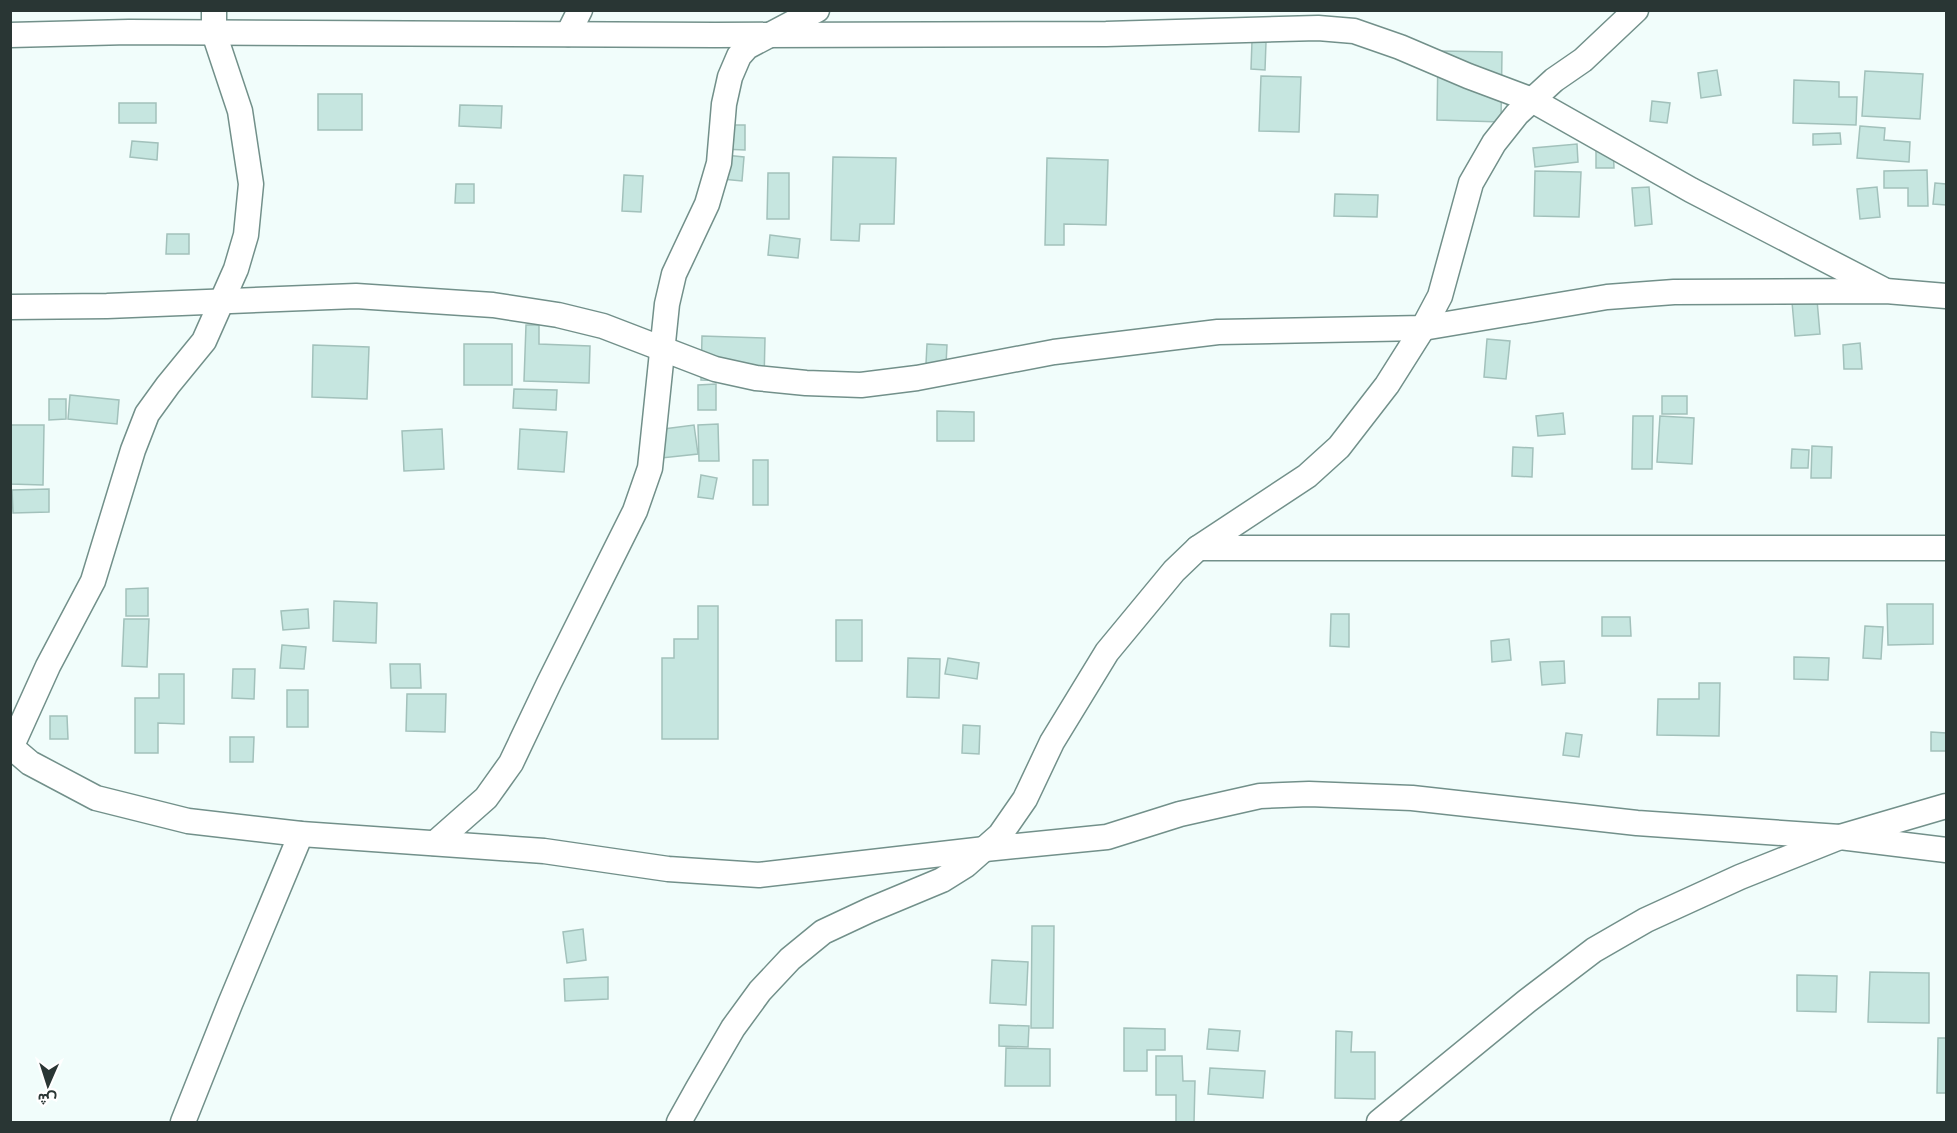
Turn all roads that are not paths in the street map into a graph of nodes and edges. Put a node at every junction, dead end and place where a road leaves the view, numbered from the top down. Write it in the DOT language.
graph roads {
  1 [pos="580,10"];
  2 [pos="817,10"];
  3 [pos="1636,10"];
  4 [pos="214,22"];
  5 [pos="568,34"];
  6 [pos="771,34"];
  7 [pos="10,35"];
  8 [pos="1532,100"];
  9 [pos="1886,291"];
  10 [pos="1947,296"];
  11 [pos="223,301"];
  12 [pos="10,307"];
  13 [pos="1423,328"];
  14 [pos="662,349"];
  15 [pos="1198,548"];
  16 [pos="1947,548"];
  17 [pos="11,748"];
  18 [pos="1947,806"];
  19 [pos="301,834"];
  20 [pos="1840,837"];
  21 [pos="435,843"];
  22 [pos="985,849"];
  23 [pos="1947,850"];
  24 [pos="183,1122"];
  25 [pos="679,1122"];
  26 [pos="1379,1122"];
  1 -- 5 [label="street"];
  2 -- 6 [label="street"];
  3 -- 8 [label="street"];
  4 -- 5 [label="street"];
  4 -- 7 [label="street"];
  4 -- 11 [label="street"];
  5 -- 6 [label="street"];
  6 -- 8 [label="street"];
  6 -- 14 [label="street"];
  8 -- 9 [label="street"];
  8 -- 13 [label="street"];
  9 -- 10 [label="street"];
  9 -- 13 [label="street"];
  11 -- 12 [label="street"];
  11 -- 14 [label="street"];
  11 -- 17 [label="street"];
  13 -- 14 [label="street"];
  13 -- 15 [label="street"];
  14 -- 21 [label="street"];
  15 -- 16 [label="street"];
  15 -- 22 [label="street"];
  17 -- 19 [label="street"];
  18 -- 20 [label="street"];
  19 -- 21 [label="street"];
  19 -- 24 [label="street"];
  20 -- 22 [label="street"];
  20 -- 23 [label="street"];
  20 -- 26 [label="street"];
  21 -- 22 [label="street"];
  22 -- 25 [label="street"];
}
